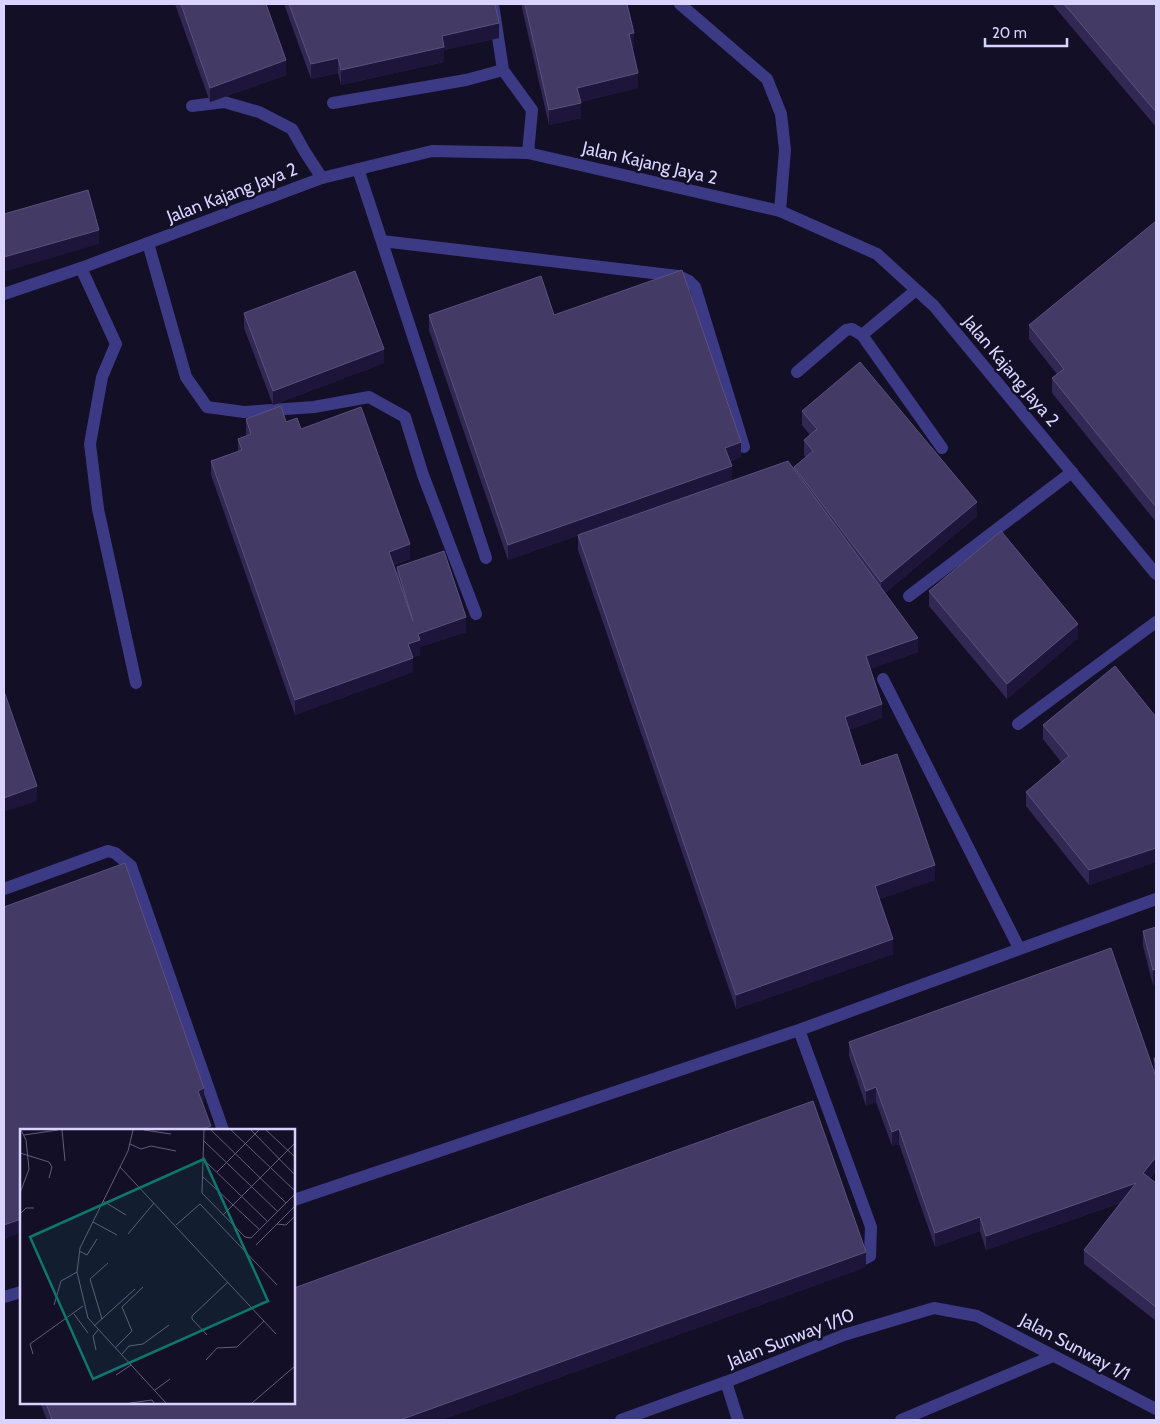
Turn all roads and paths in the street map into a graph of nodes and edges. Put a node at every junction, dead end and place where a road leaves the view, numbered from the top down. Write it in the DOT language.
graph roads {
  1 [pos="493,4"];
  2 [pos="680,4"];
  3 [pos="503,70"];
  4 [pos="333,103"];
  5 [pos="192,106"];
  6 [pos="528,153"];
  7 [pos="358,169"];
  8 [pos="322,178"];
  9 [pos="780,212"];
  10 [pos="382,241"];
  11 [pos="148,243"];
  12 [pos="81,268"];
  13 [pos="916,290"];
  14 [pos="4,294"];
  15 [pos="862,335"];
  16 [pos="797,372"];
  17 [pos="744,448"];
  18 [pos="942,448"];
  19 [pos="1072,472"];
  20 [pos="486,558"];
  21 [pos="1156,574"];
  22 [pos="908,596"];
  23 [pos="476,614"];
  24 [pos="1156,622"];
  25 [pos="882,679"];
  26 [pos="136,683"];
  27 [pos="1018,724"];
  28 [pos="4,889"];
  29 [pos="1156,899"];
  30 [pos="1018,948"];
  31 [pos="799,1030"];
  32 [pos="222,1129"];
  33 [pos="295,1200"];
  34 [pos="844,1270"];
  35 [pos="20,1292"];
  36 [pos="4,1298"];
  37 [pos="977,1316"];
  38 [pos="1053,1356"];
  39 [pos="726,1382"];
  40 [pos="1156,1409"];
  41 [pos="621,1420"];
  42 [pos="738,1420"];
  43 [pos="901,1420"];
  1 -- 3 [label="street"];
  2 -- 9 [label="street"];
  3 -- 4 [label="street"];
  3 -- 6 [label="street"];
  5 -- 8 [label="street"];
  6 -- 7 [label="street, Jalan Kajang Jaya 2"];
  6 -- 9 [label="street, Jalan Kajang Jaya 2"];
  7 -- 8 [label="street, Jalan Kajang Jaya 2"];
  7 -- 10 [label="street"];
  8 -- 11 [label="street, Jalan Kajang Jaya 2"];
  9 -- 13 [label="street, Jalan Kajang Jaya 2"];
  10 -- 17 [label="street"];
  10 -- 20 [label="street"];
  11 -- 12 [label="street, Jalan Kajang Jaya 2"];
  11 -- 23 [label="street"];
  12 -- 14 [label="street, Jalan Kajang Jaya 2"];
  12 -- 26 [label="street"];
  13 -- 15 [label="street"];
  13 -- 19 [label="street, Jalan Kajang Jaya 2"];
  15 -- 16 [label="street"];
  15 -- 18 [label="street"];
  19 -- 21 [label="street, Jalan Kajang Jaya 2"];
  19 -- 22 [label="street"];
  24 -- 27 [label="street"];
  25 -- 30 [label="street"];
  28 -- 32 [label="street"];
  29 -- 30 [label="street"];
  30 -- 31 [label="street"];
  31 -- 33 [label="street"];
  31 -- 34 [label="street"];
  35 -- 36 [label="street"];
  37 -- 38 [label="street, Jalan Sunway 1/1"];
  37 -- 39 [label="street, Jalan Sunway 1/10"];
  38 -- 40 [label="street, Jalan Sunway 1/1"];
  38 -- 43 [label="street"];
  39 -- 41 [label="street, Jalan Sunway 1/10"];
  39 -- 42 [label="street"];
}
